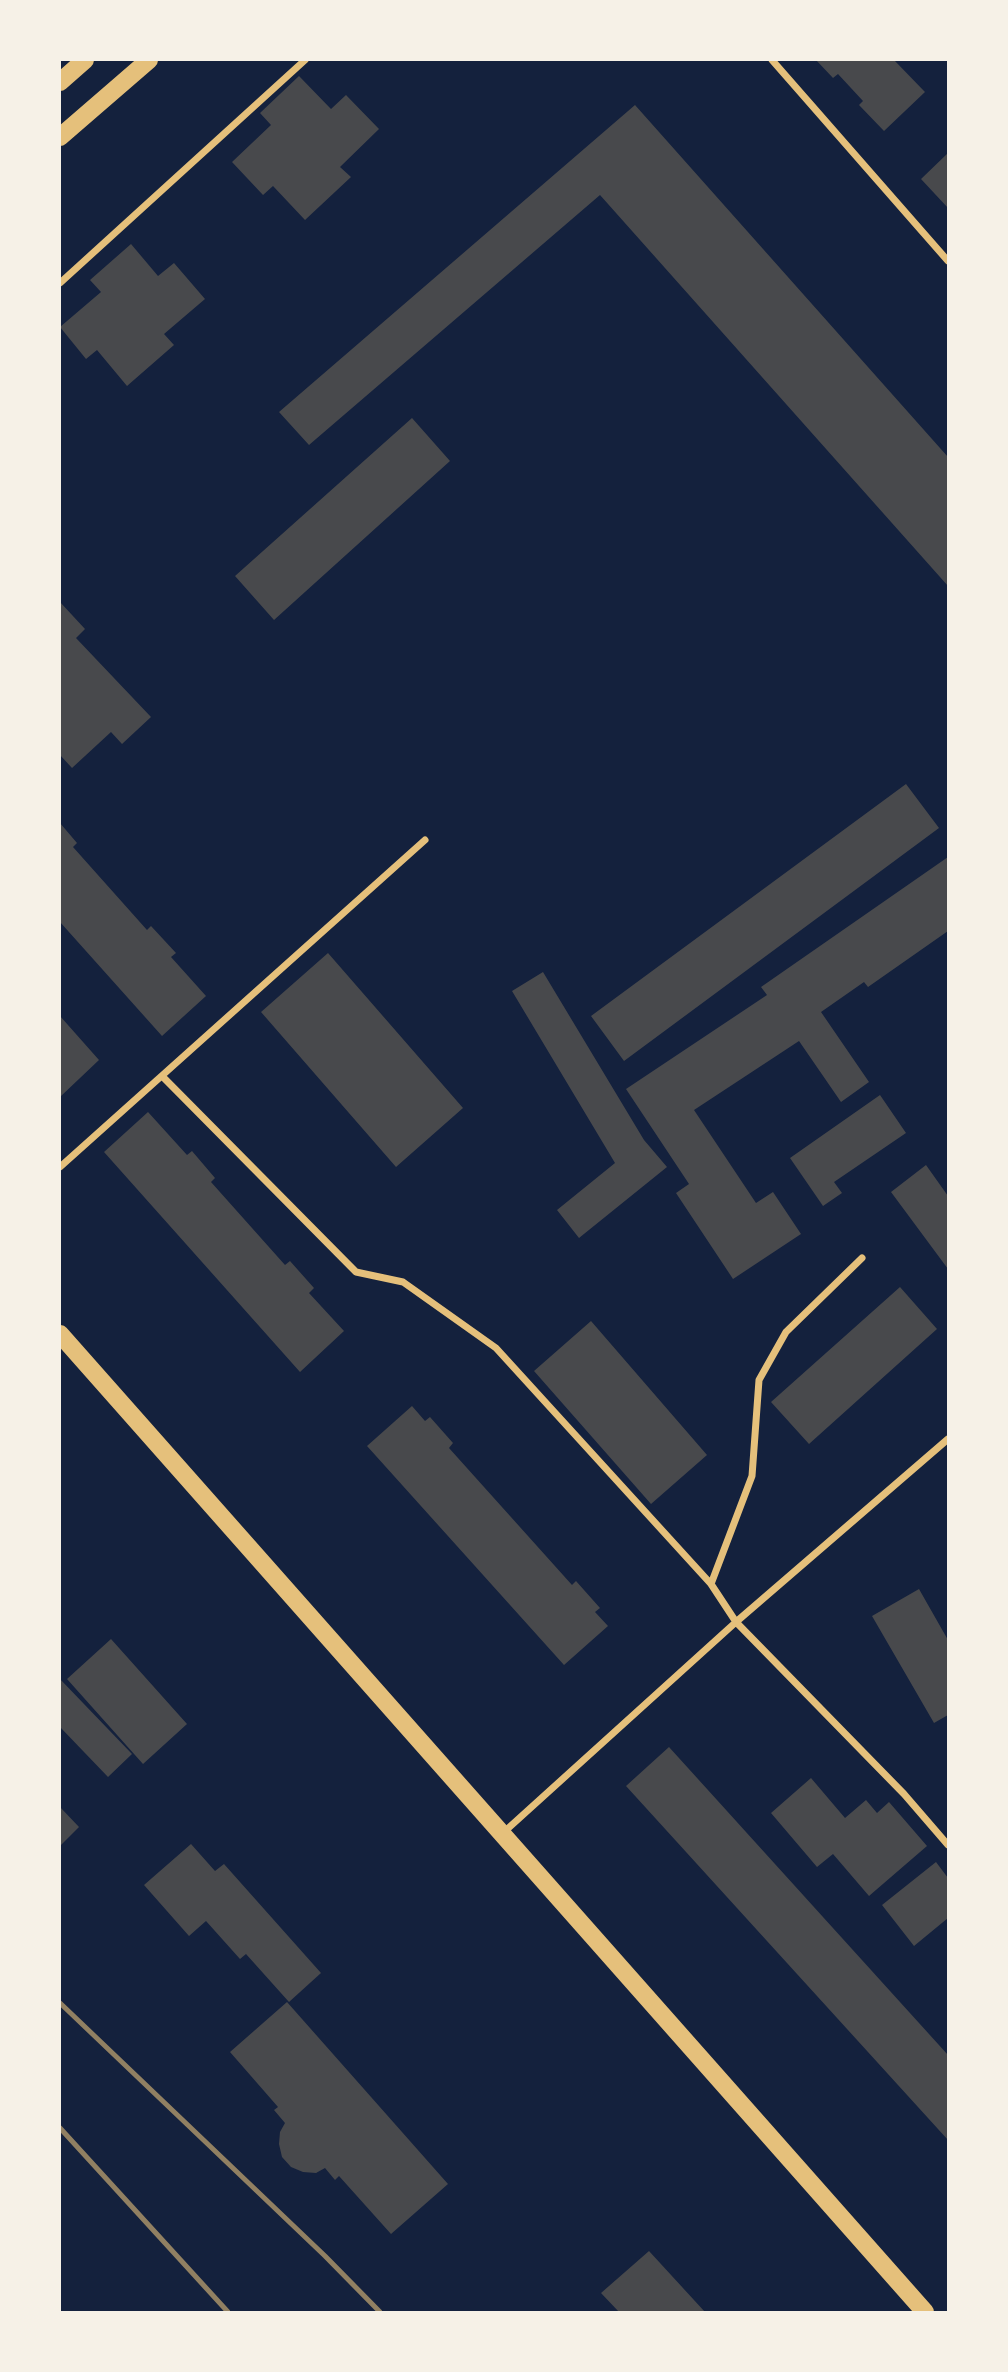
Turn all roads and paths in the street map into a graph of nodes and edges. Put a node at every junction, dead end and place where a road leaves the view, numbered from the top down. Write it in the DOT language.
graph roads {
  1 [pos="85,60"];
  2 [pos="149,60"];
  3 [pos="305,60"];
  4 [pos="772,60"];
  5 [pos="60,82"];
  6 [pos="60,137"];
  7 [pos="948,261"];
  8 [pos="60,283"];
  9 [pos="425,840"];
  10 [pos="162,1076"];
  11 [pos="60,1154"];
  12 [pos="66,1161"];
  13 [pos="60,1167"];
  14 [pos="862,1258"];
  15 [pos="60,1334"];
  16 [pos="948,1439"];
  17 [pos="711,1584"];
  18 [pos="736,1622"];
  19 [pos="500,1835"];
  20 [pos="948,1845"];
  21 [pos="925,2312"];
  1 -- 5 [label="main road"];
  2 -- 6 [label="main road"];
  3 -- 8 [label="street"];
  4 -- 7 [label="street"];
  9 -- 10 [label="street"];
  10 -- 12 [label="street"];
  10 -- 17 [label="street"];
  11 -- 12 [label="street"];
  12 -- 13 [label="street"];
  14 -- 17 [label="street"];
  15 -- 19 [label="main road"];
  16 -- 18 [label="street"];
  17 -- 18 [label="street"];
  18 -- 19 [label="street"];
  18 -- 20 [label="street"];
  19 -- 21 [label="main road"];
}
